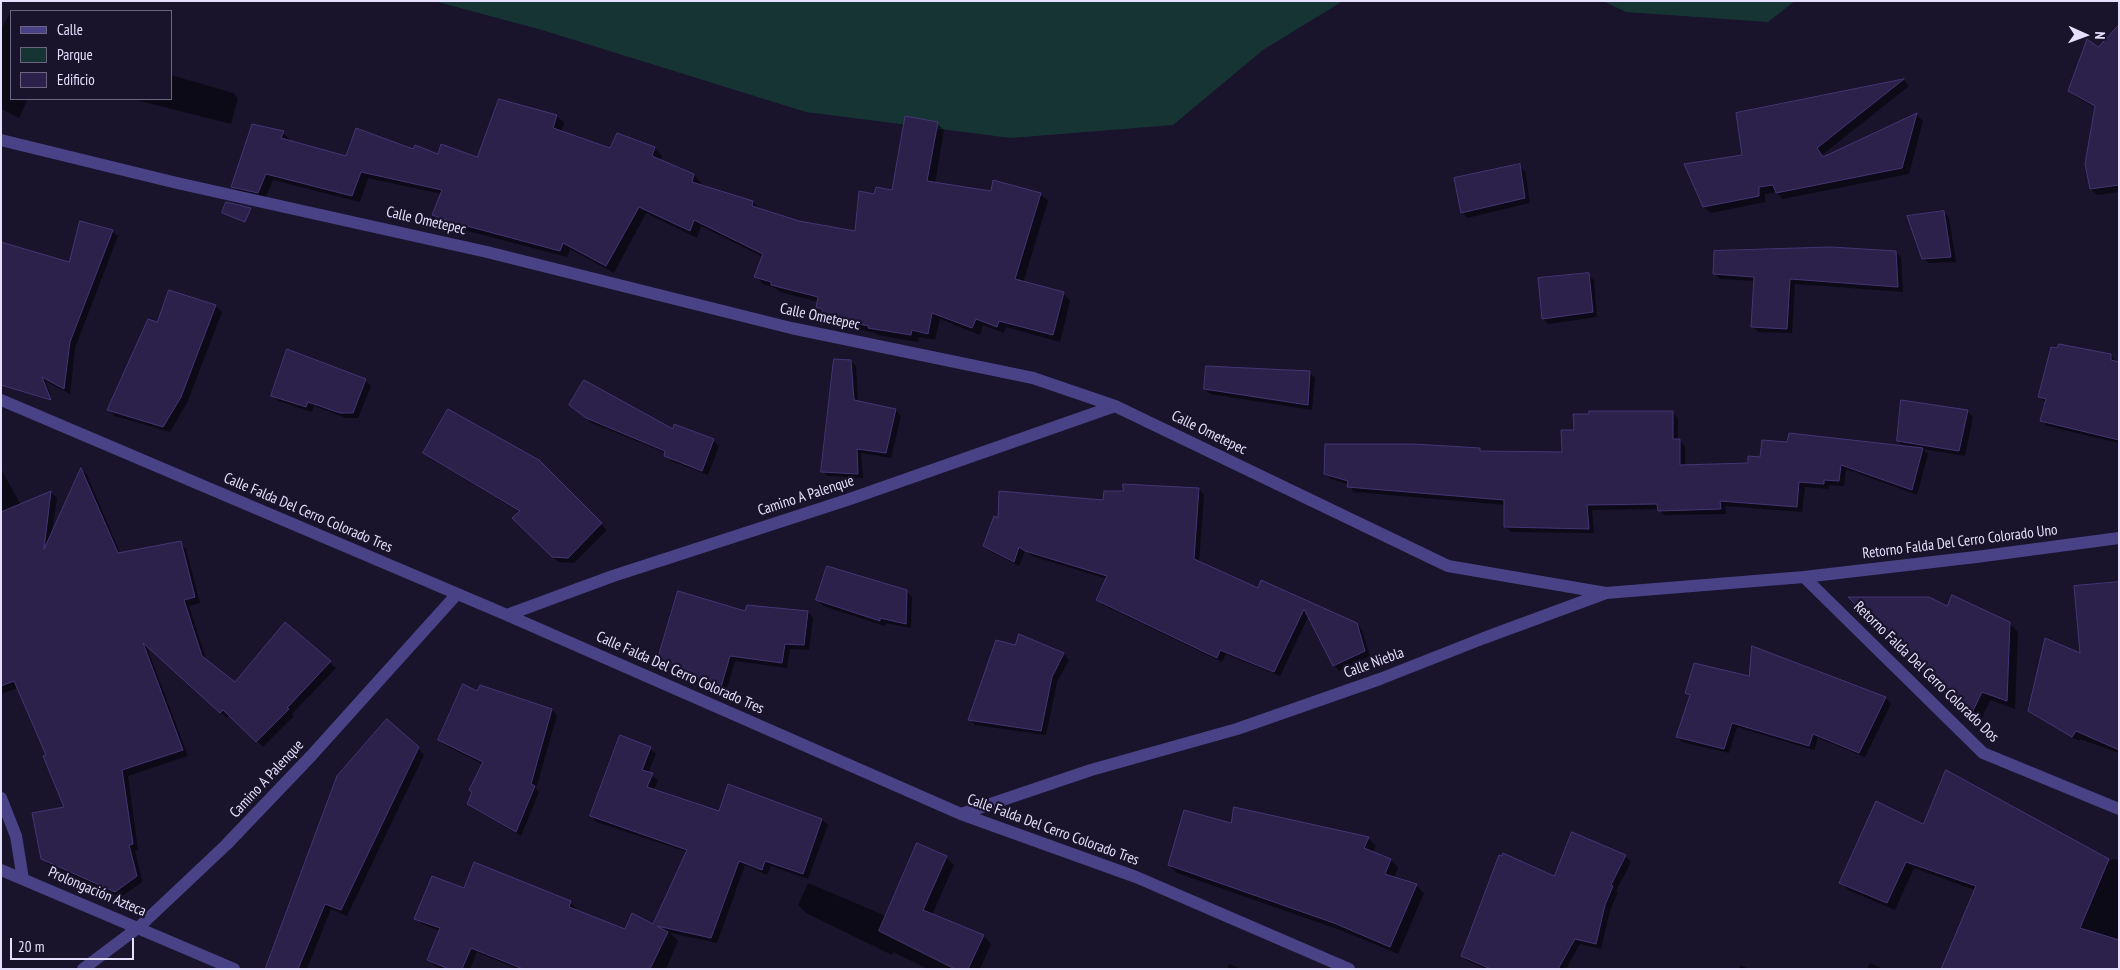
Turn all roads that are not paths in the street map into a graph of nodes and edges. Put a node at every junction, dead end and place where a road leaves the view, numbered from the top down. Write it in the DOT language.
graph roads {
  1 [pos="1,140"];
  2 [pos="1,400"];
  3 [pos="1115,406"];
  4 [pos="2119,538"];
  5 [pos="1804,577"];
  6 [pos="1606,593"];
  7 [pos="457,594"];
  8 [pos="507,614"];
  9 [pos="1,798"];
  10 [pos="2119,808"];
  11 [pos="961,814"];
  12 [pos="1,870"];
  13 [pos="23,879"];
  14 [pos="139,927"];
  15 [pos="83,969"];
  16 [pos="234,969"];
  17 [pos="1349,969"];
  1 -- 3 [label="street, Calle Ometepec"];
  2 -- 7 [label="street, Calle Falda Del Cerro Colorado Tres"];
  3 -- 6 [label="street, Calle Ometepec"];
  3 -- 8 [label="street, Camino A Palenque"];
  4 -- 5 [label="street, Retorno Falda Del Cerro Colorado Uno"];
  5 -- 6 [label="street, Calle Niebla"];
  5 -- 10 [label="street, Retorno Falda Del Cerro Colorado Dos"];
  6 -- 11 [label="street, Calle Niebla"];
  7 -- 8 [label="street, Calle Falda Del Cerro Colorado Tres"];
  7 -- 14 [label="street, Camino A Palenque"];
  8 -- 11 [label="street, Calle Falda Del Cerro Colorado Tres"];
  9 -- 13 [label="street"];
  11 -- 17 [label="street, Calle Falda Del Cerro Colorado Tres"];
  12 -- 13 [label="street, Prolongación Azteca"];
  13 -- 14 [label="street, Prolongación Azteca"];
  14 -- 15 [label="street, Camino A Palenque"];
  14 -- 16 [label="street, Prolongación Azteca"];
}
